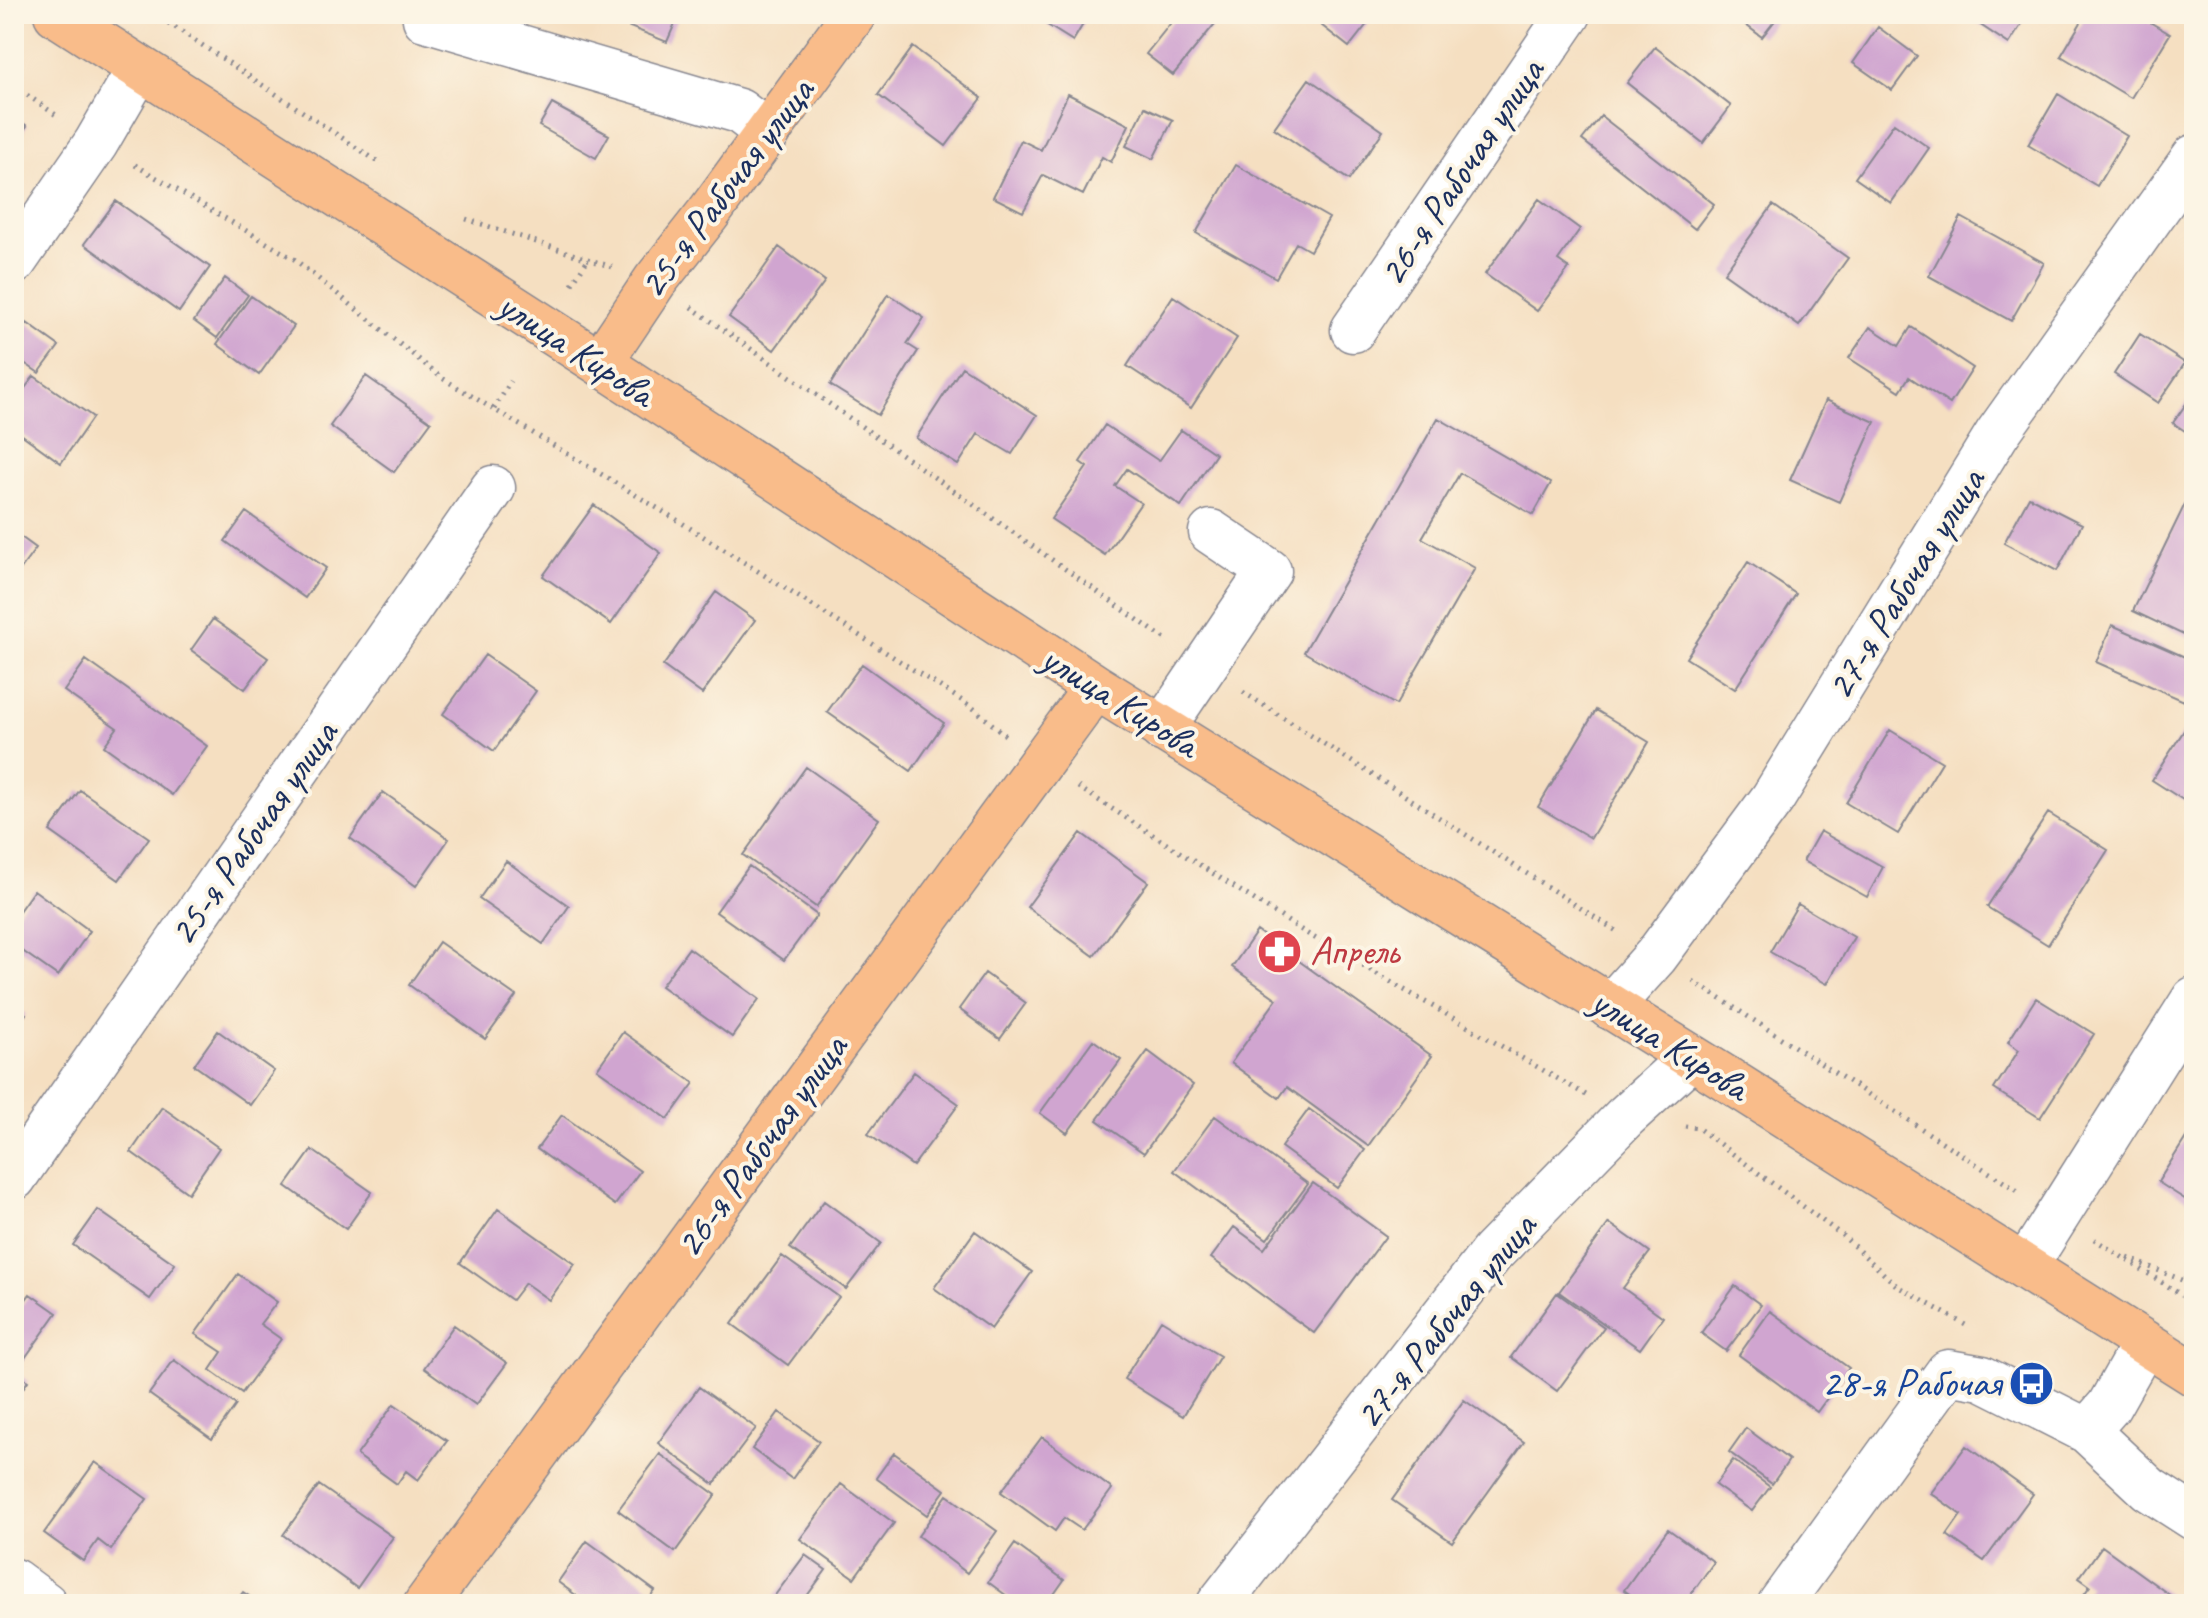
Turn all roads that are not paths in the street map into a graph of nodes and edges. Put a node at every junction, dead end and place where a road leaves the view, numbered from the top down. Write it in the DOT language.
graph roads {
  1 [pos="56,14"];
  2 [pos="854,14"];
  3 [pos="1569,14"];
  4 [pos="425,19"];
  5 [pos="139,69"];
  6 [pos="768,133"];
  7 [pos="2194,157"];
  8 [pos="14,262"];
  9 [pos="1353,330"];
  10 [pos="600,363"];
  11 [pos="493,488"];
  12 [pos="1211,532"];
  13 [pos="1096,687"];
  14 [pos="1162,729"];
  15 [pos="2194,999"];
  16 [pos="1610,1007"];
  17 [pos="1691,1057"];
  18 [pos="14,1178"];
  19 [pos="2025,1267"];
  20 [pos="2144,1344"];
  21 [pos="2194,1374"];
  22 [pos="2087,1431"];
  23 [pos="2194,1518"];
  24 [pos="14,1581"];
  25 [pos="45,1604"];
  26 [pos="426,1604"];
  27 [pos="1219,1604"];
  28 [pos="1780,1604"];
  1 -- 5 [label="main road, улица Кирова"];
  2 -- 6 [label="main road, 25-я Рабочая улица"];
  3 -- 9 [label="street, 26-я Рабочая улица"];
  4 -- 6 [label="street"];
  5 -- 8 [label="street"];
  5 -- 10 [label="main road, улица Кирова"];
  6 -- 10 [label="main road, 25-я Рабочая улица"];
  7 -- 16 [label="street, 27-я Рабочая улица"];
  10 -- 13 [label="main road, улица Кирова"];
  11 -- 18 [label="street, 25-я Рабочая улица"];
  12 -- 14 [label="street"];
  13 -- 14 [label="main road, улица Кирова"];
  13 -- 26 [label="main road, 26-я Рабочая улица"];
  14 -- 16 [label="main road, улица Кирова"];
  15 -- 19 [label="street"];
  16 -- 17 [label="main road, улица Кирова"];
  17 -- 19 [label="main road, улица Кирова"];
  17 -- 27 [label="street, 27-я Рабочая улица"];
  19 -- 20 [label="main road, улица Кирова"];
  20 -- 21 [label="main road, улица Кирова"];
  20 -- 22 [label="street"];
  22 -- 23 [label="street"];
  22 -- 28 [label="street"];
  24 -- 25 [label="street"];
}
